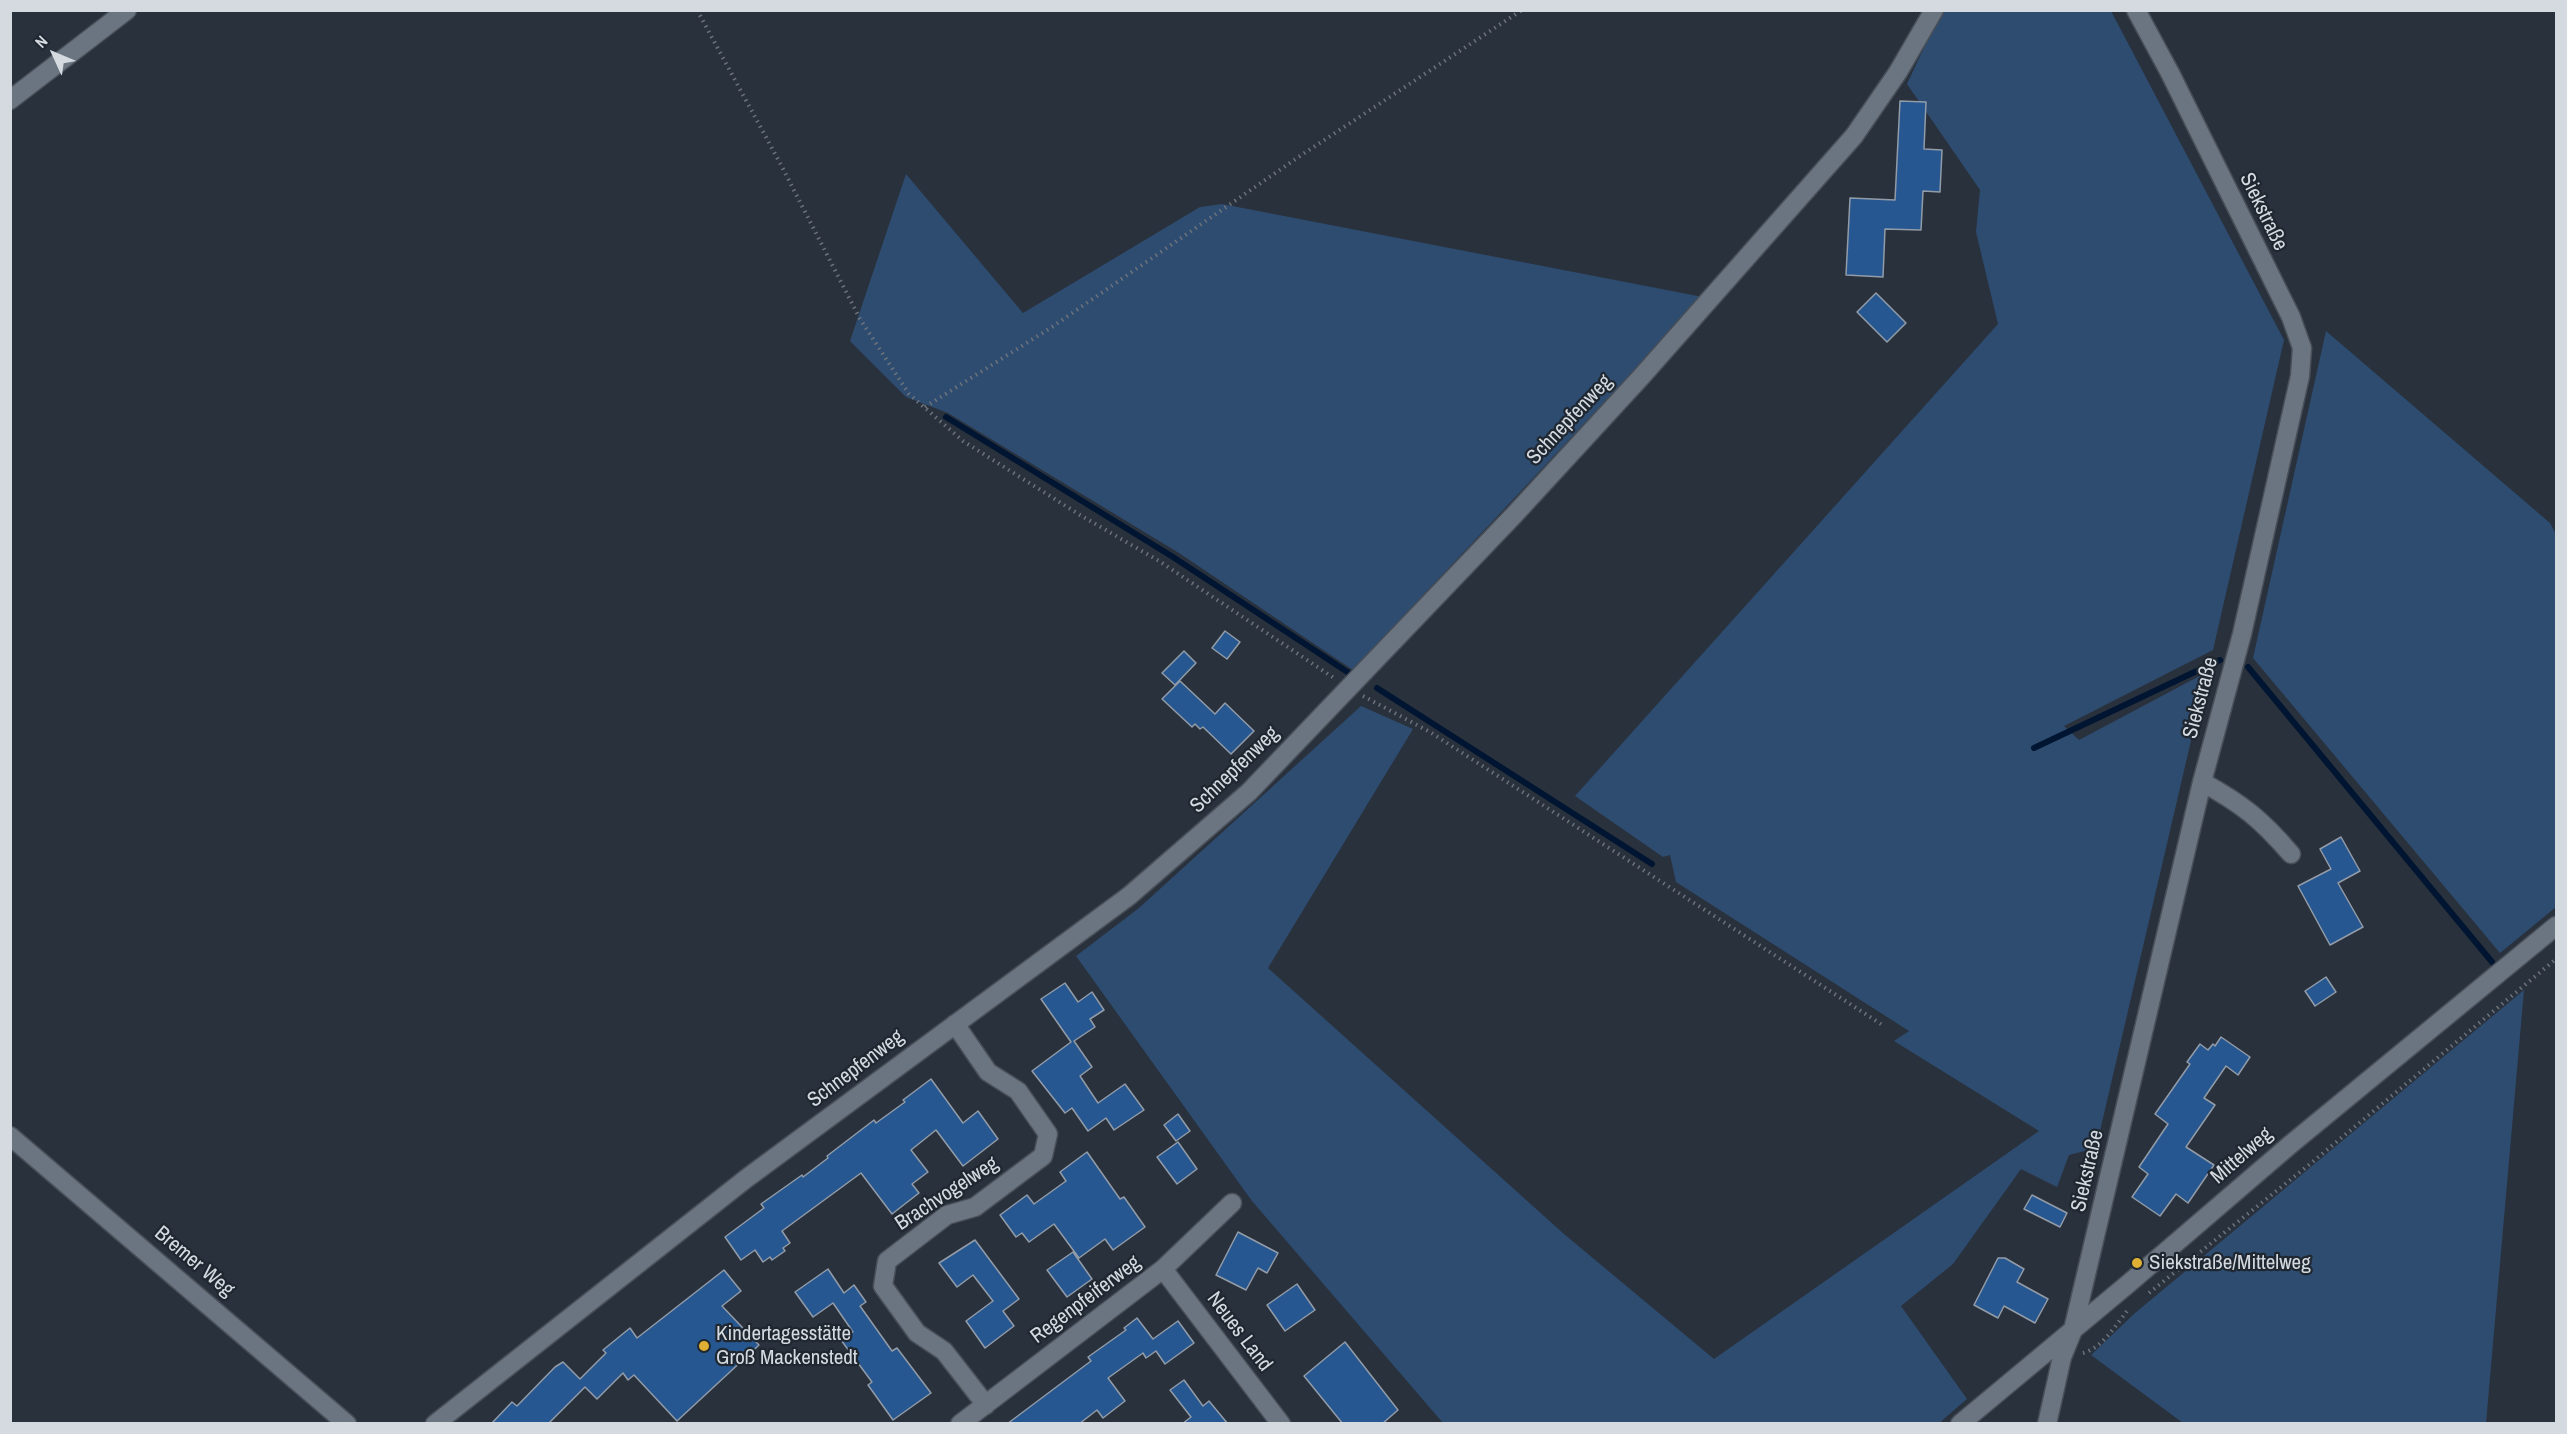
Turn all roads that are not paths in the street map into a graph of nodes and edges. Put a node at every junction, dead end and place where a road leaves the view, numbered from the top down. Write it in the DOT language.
graph roads {
  1 [pos="127,10"];
  2 [pos="1934,10"];
  3 [pos="2136,10"];
  4 [pos="10,100"];
  5 [pos="2202,782"];
  6 [pos="2291,854"];
  7 [pos="2556,926"];
  8 [pos="955,1024"];
  9 [pos="10,1136"];
  10 [pos="1232,1203"];
  11 [pos="1163,1269"];
  12 [pos="2073,1330"];
  13 [pos="986,1405"];
  14 [pos="1279,1423"];
  15 [pos="347,1424"];
  16 [pos="435,1424"];
  17 [pos="960,1424"];
  18 [pos="1960,1424"];
  19 [pos="2047,1424"];
  1 -- 4 [label="street"];
  2 -- 8 [label="street, Schnepfenweg"];
  3 -- 5 [label="street, Siekstraße"];
  5 -- 6 [label="street"];
  5 -- 12 [label="street, Siekstraße"];
  7 -- 12 [label="street, Mittelweg"];
  8 -- 13 [label="street, Brachvogelweg"];
  8 -- 16 [label="street, Schnepfenweg"];
  9 -- 15 [label="street, Bremer Weg"];
  10 -- 11 [label="street, Regenpfeiferweg"];
  11 -- 13 [label="street, Regenpfeiferweg"];
  11 -- 14 [label="street, Neues Land"];
  12 -- 18 [label="street, Mittelweg"];
  12 -- 19 [label="street, Siekstraße"];
  13 -- 17 [label="street, Regenpfeiferweg"];
}
